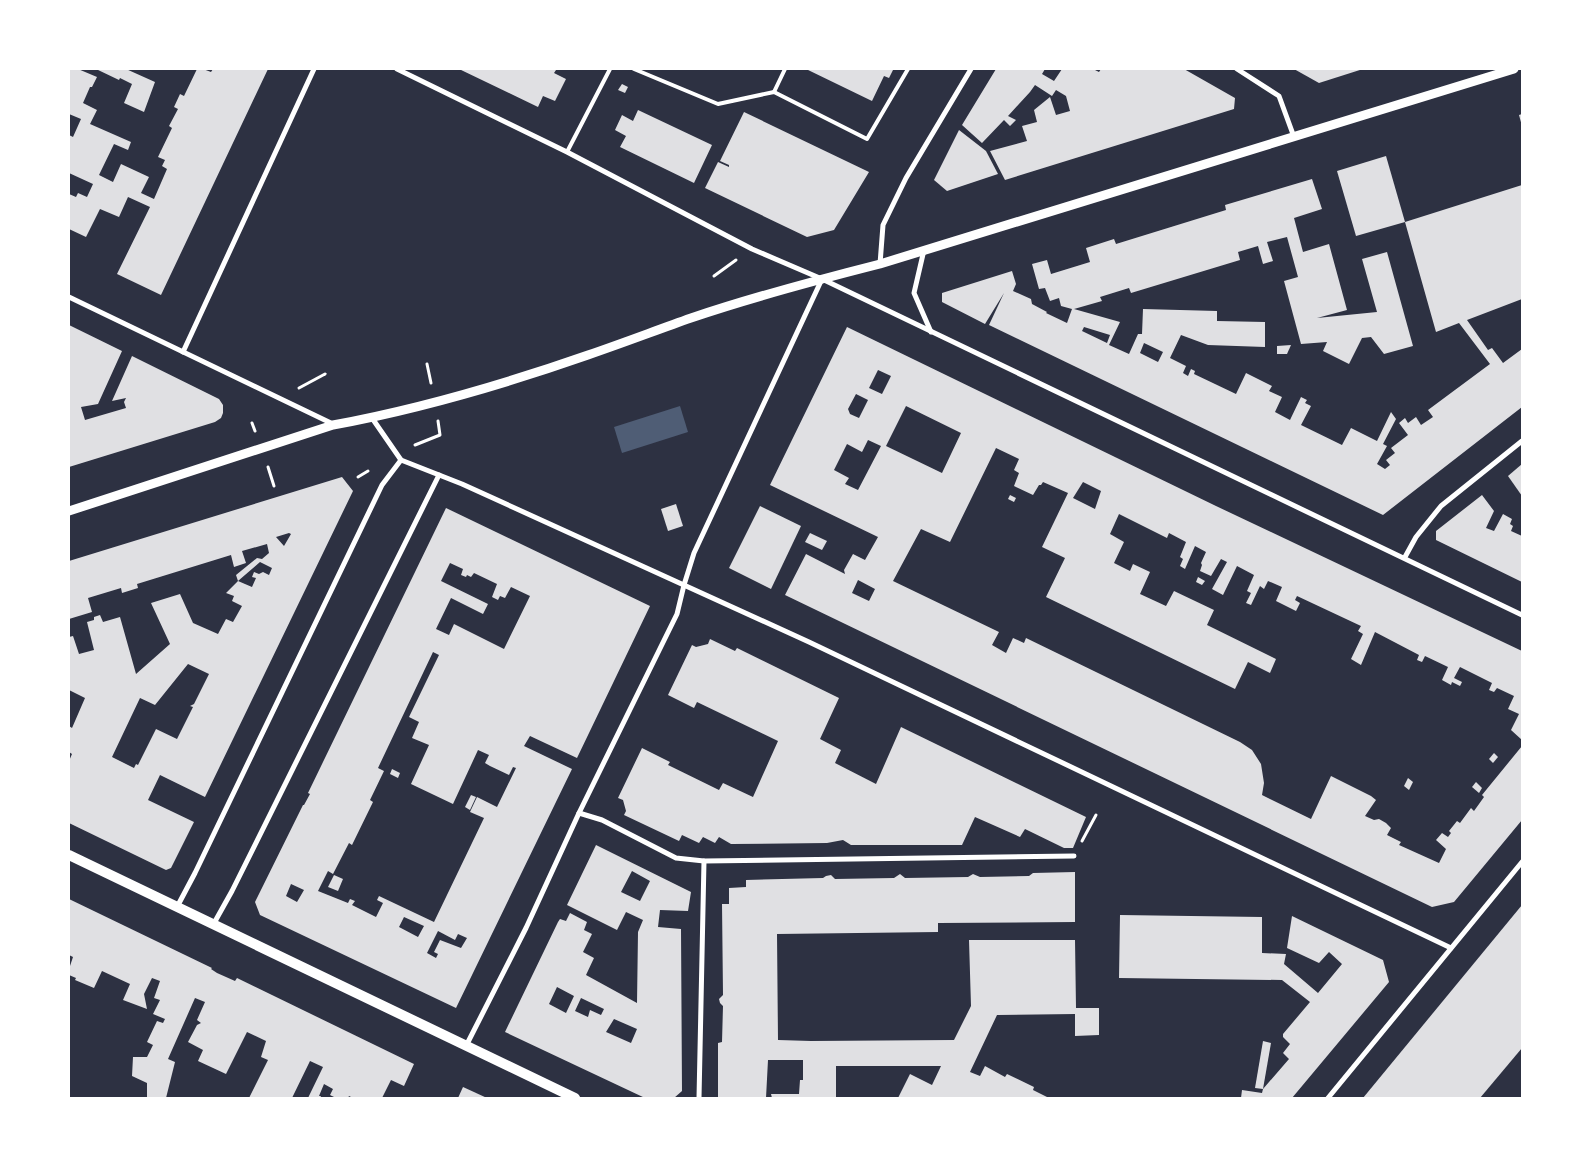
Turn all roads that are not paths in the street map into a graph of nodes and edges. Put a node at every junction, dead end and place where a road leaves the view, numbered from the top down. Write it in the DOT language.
graph roads {
  1 [pos="314,69"];
  2 [pos="397,69"];
  3 [pos="610,69"];
  4 [pos="634,69"];
  5 [pos="785,69"];
  6 [pos="908,69"];
  7 [pos="970,69"];
  8 [pos="1237,69"];
  9 [pos="1514,69"];
  10 [pos="774,92"];
  11 [pos="1294,136"];
  12 [pos="567,152"];
  13 [pos="924,250"];
  14 [pos="880,264"];
  15 [pos="822,279"];
  16 [pos="69,297"];
  17 [pos="931,332"];
  18 [pos="183,352"];
  19 [pos="372,418"];
  20 [pos="333,425"];
  21 [pos="1522,441"];
  22 [pos="400,460"];
  23 [pos="439,475"];
  24 [pos="69,511"];
  25 [pos="1405,558"];
  26 [pos="684,585"];
  27 [pos="1522,615"];
  28 [pos="579,813"];
  29 [pos="69,855"];
  30 [pos="1074,856"];
  31 [pos="704,861"];
  32 [pos="1522,862"];
  33 [pos="176,907"];
  34 [pos="213,925"];
  35 [pos="1451,948"];
  36 [pos="466,1046"];
  37 [pos="575,1098"];
  38 [pos="699,1098"];
  39 [pos="1328,1098"];
  1 -- 18 [label="street"];
  2 -- 12 [label="street"];
  3 -- 12 [label="lane"];
  4 -- 10 [label="lane"];
  5 -- 10 [label="lane"];
  6 -- 10 [label="lane"];
  7 -- 14 [label="street"];
  8 -- 11 [label="street"];
  9 -- 11 [label="street"];
  11 -- 13 [label="street"];
  12 -- 15 [label="street"];
  13 -- 14 [label="street"];
  13 -- 17 [label="street"];
  14 -- 15 [label="street"];
  15 -- 17 [label="street"];
  15 -- 19 [label="street"];
  15 -- 26 [label="street"];
  16 -- 18 [label="street"];
  17 -- 25 [label="street"];
  18 -- 20 [label="street"];
  19 -- 20 [label="street"];
  19 -- 22 [label="street"];
  20 -- 24 [label="street"];
  21 -- 25 [label="street"];
  22 -- 23 [label="street"];
  22 -- 33 [label="street"];
  23 -- 26 [label="street"];
  23 -- 34 [label="street"];
  25 -- 27 [label="street"];
  26 -- 28 [label="street"];
  26 -- 35 [label="street"];
  28 -- 31 [label="street"];
  28 -- 36 [label="street"];
  29 -- 33 [label="main road"];
  30 -- 31 [label="street"];
  31 -- 38 [label="street"];
  32 -- 35 [label="street"];
  33 -- 34 [label="main road"];
  34 -- 36 [label="main road"];
  35 -- 39 [label="street"];
  36 -- 37 [label="main road"];
}
